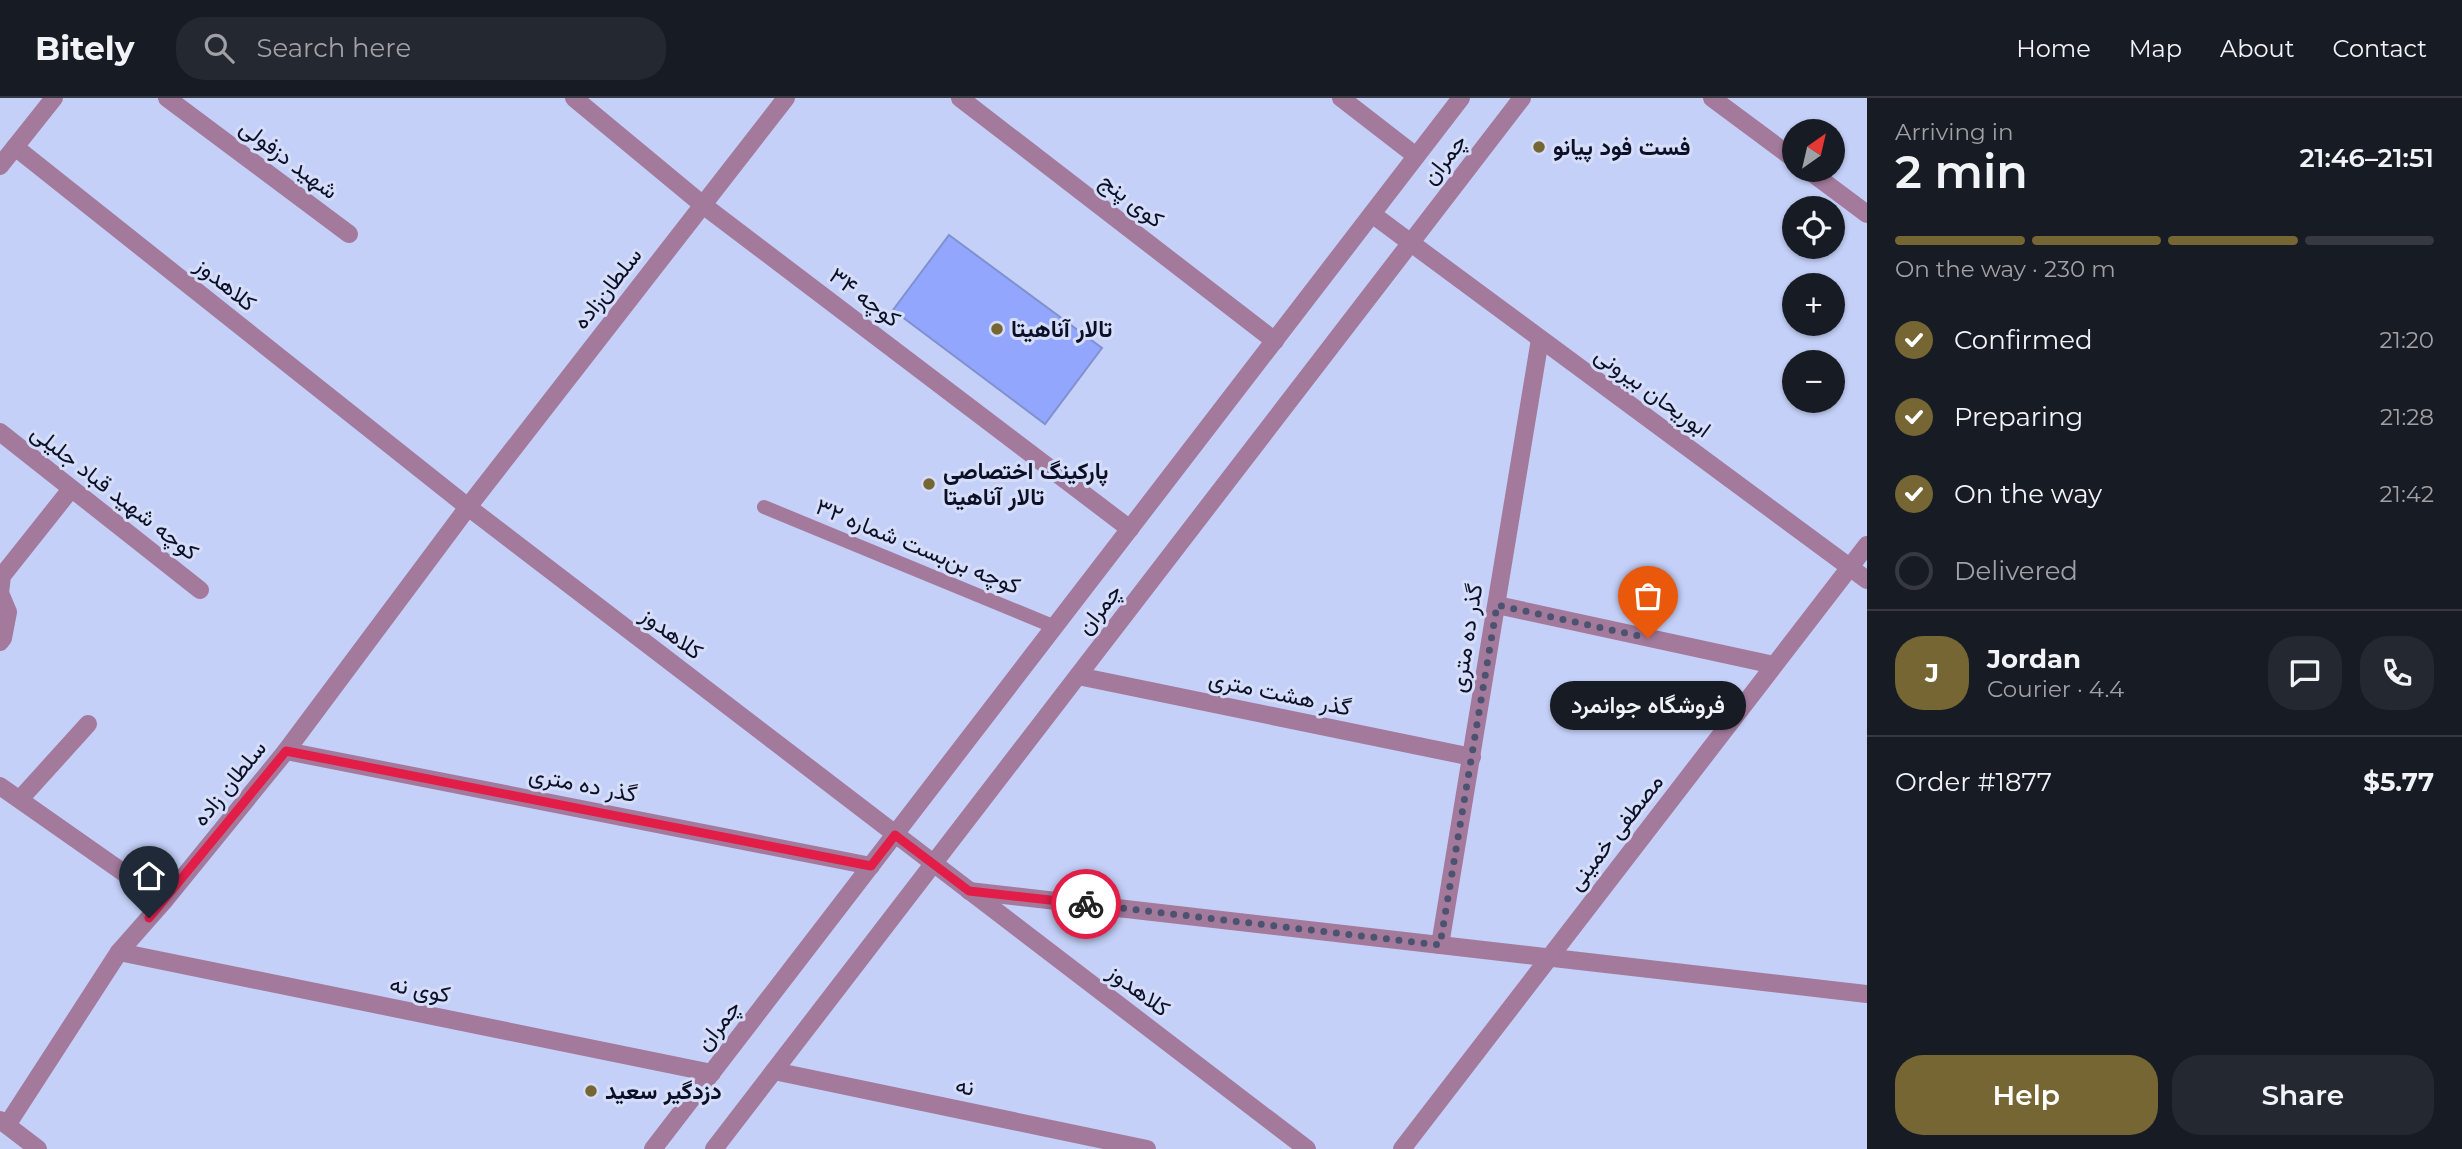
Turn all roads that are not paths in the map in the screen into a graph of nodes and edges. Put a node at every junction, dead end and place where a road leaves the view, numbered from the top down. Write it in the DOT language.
graph roads {
  1 [pos="54,98"];
  2 [pos="167,98"];
  3 [pos="574,98"];
  4 [pos="786,98"];
  5 [pos="960,98"];
  6 [pos="1341,98"];
  7 [pos="1461,98"];
  8 [pos="1522,98"];
  9 [pos="1712,98"];
  10 [pos="15,147"];
  11 [pos="1782,150"];
  12 [pos="1416,156"];
  13 [pos="0,166"];
  14 [pos="1824,182"];
  15 [pos="703,205"];
  16 [pos="1372,214"];
  17 [pos="1867,214"];
  18 [pos="349,233"];
  19 [pos="1411,243"];
  20 [pos="1540,339"];
  21 [pos="1275,341"];
  22 [pos="0,432"];
  23 [pos="71,489"];
  24 [pos="764,507"];
  25 [pos="468,508"];
  26 [pos="1130,529"];
  27 [pos="1867,545"];
  28 [pos="1850,567"];
  29 [pos="1867,580"];
  30 [pos="200,590"];
  31 [pos="1497,605"];
  32 [pos="1055,627"];
  33 [pos="0,642"];
  34 [pos="1774,665"];
  35 [pos="1078,676"];
  36 [pos="88,724"];
  37 [pos="286,751"];
  38 [pos="1472,757"];
  39 [pos="0,786"];
  40 [pos="20,798"];
  41 [pos="895,835"];
  42 [pos="934,863"];
  43 [pos="871,866"];
  44 [pos="969,891"];
  45 [pos="164,901"];
  46 [pos="1440,945"];
  47 [pos="119,952"];
  48 [pos="1549,957"];
  49 [pos="1867,994"];
  50 [pos="774,1071"];
  51 [pos="712,1073"];
  52 [pos="3,1122"];
  53 [pos="38,1149"];
  54 [pos="653,1149"];
  55 [pos="714,1149"];
  56 [pos="1147,1149"];
  57 [pos="1307,1149"];
  58 [pos="1402,1149"];
  1 -- 10 [label="street"];
  2 -- 18 [label="street, شهید دزفولی"];
  3 -- 15 [label="street, کوچه ۳۴"];
  4 -- 15 [label="street, سلطان‌زاده"];
  5 -- 21 [label="street, کوی پنج"];
  6 -- 12 [label="street"];
  7 -- 12 [label="street, چمران"];
  8 -- 19 [label="street, چمران"];
  9 -- 11 [label="street"];
  10 -- 13 [label="street"];
  10 -- 25 [label="street, کلاهدوز"];
  12 -- 16 [label="street, چمران"];
  14 -- 17 [label="street"];
  15 -- 25 [label="street, سلطان‌زاده"];
  15 -- 26 [label="street, کوچه ۳۴"];
  16 -- 19 [label="street, ابوریحان بیرونی"];
  16 -- 21 [label="street, چمران"];
  19 -- 20 [label="street, ابوریحان بیرونی"];
  19 -- 35 [label="street, چمران"];
  20 -- 28 [label="street, ابوریحان بیرونی"];
  20 -- 31 [label="street, گذر ده متری"];
  21 -- 26 [label="street, چمران"];
  22 -- 23 [label="street, کوچه شهید قباد جلیلی"];
  23 -- 30 [label="street, کوچه شهید قباد جلیلی"];
  23 -- 33 [label="street"];
  24 -- 32 [label="lane, کوچه بن‌بست شماره ۳۲"];
  25 -- 37 [label="street, سلطان زاده"];
  25 -- 41 [label="street, کلاهدوز"];
  26 -- 32 [label="street, چمران"];
  27 -- 28 [label="street, مصطفی خمینی"];
  28 -- 29 [label="street, ابوریحان بیرونی"];
  28 -- 34 [label="street, مصطفی خمینی"];
  31 -- 34 [label="street"];
  31 -- 38 [label="street, گذر ده متری"];
  32 -- 41 [label="street, چمران"];
  34 -- 48 [label="street, مصطفی خمینی"];
  35 -- 38 [label="street, گذر هشت متری"];
  35 -- 42 [label="street, چمران"];
  36 -- 40 [label="street"];
  37 -- 43 [label="street, گذر ده متری"];
  37 -- 45 [label="street, سلطان زاده"];
  38 -- 46 [label="street, گذر ده متری"];
  39 -- 40 [label="street"];
  40 -- 45 [label="street"];
  41 -- 42 [label="street, کلاهدوز"];
  41 -- 43 [label="street, چمران"];
  42 -- 44 [label="street, کلاهدوز"];
  42 -- 50 [label="street, چمران"];
  43 -- 51 [label="street, چمران"];
  44 -- 46 [label="street"];
  44 -- 57 [label="street, کلاهدوز"];
  45 -- 47 [label="street, سلطان زاده"];
  46 -- 48 [label="street"];
  47 -- 51 [label="street, کوی نه"];
  47 -- 52 [label="street, سلطان زاده"];
  48 -- 49 [label="street"];
  48 -- 58 [label="street, مصطفی خمینی"];
  50 -- 55 [label="street, چمران"];
  50 -- 56 [label="street, نه"];
  51 -- 54 [label="street, چمران"];
  52 -- 53 [label="street"];
}
